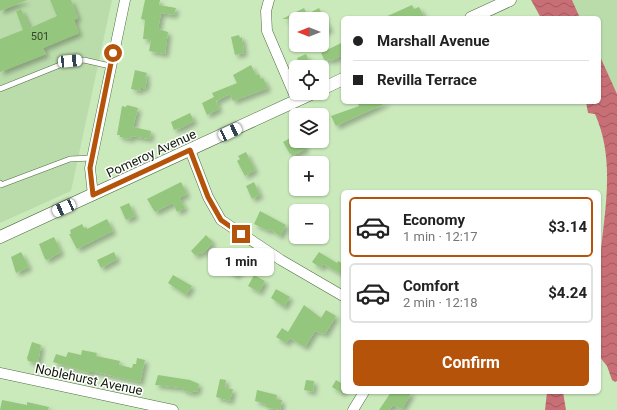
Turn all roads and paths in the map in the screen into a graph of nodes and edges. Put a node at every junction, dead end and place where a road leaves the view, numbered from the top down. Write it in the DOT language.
graph roads {
  1 [pos="125,0"];
  2 [pos="269,0"];
  3 [pos="510,0"];
  4 [pos="475,16"];
  5 [pos="110,66"];
  6 [pos="341,80"];
  7 [pos="289,82"];
  8 [pos="329,86"];
  9 [pos="0,89"];
  10 [pos="297,100"];
  11 [pos="190,150"];
  12 [pos="92,158"];
  13 [pos="0,185"];
  14 [pos="93,195"];
  15 [pos="0,237"];
  16 [pos="341,295"];
  17 [pos="0,373"];
  18 [pos="363,394"];
  19 [pos="173,410"];
  20 [pos="353,410"];
  1 -- 5 [label="street"];
  2 -- 7 [label="street"];
  3 -- 4 [label="street"];
  5 -- 9 [label="lane"];
  5 -- 12 [label="street"];
  6 -- 8 [label="street"];
  10 -- 11 [label="street, Pomeroy Avenue"];
  11 -- 14 [label="street, Pomeroy Avenue"];
  11 -- 16 [label="street"];
  12 -- 13 [label="lane"];
  12 -- 14 [label="street"];
  14 -- 15 [label="street, Pomeroy Avenue"];
  17 -- 19 [label="street, Noblehurst Avenue"];
  18 -- 20 [label="street"];
}
